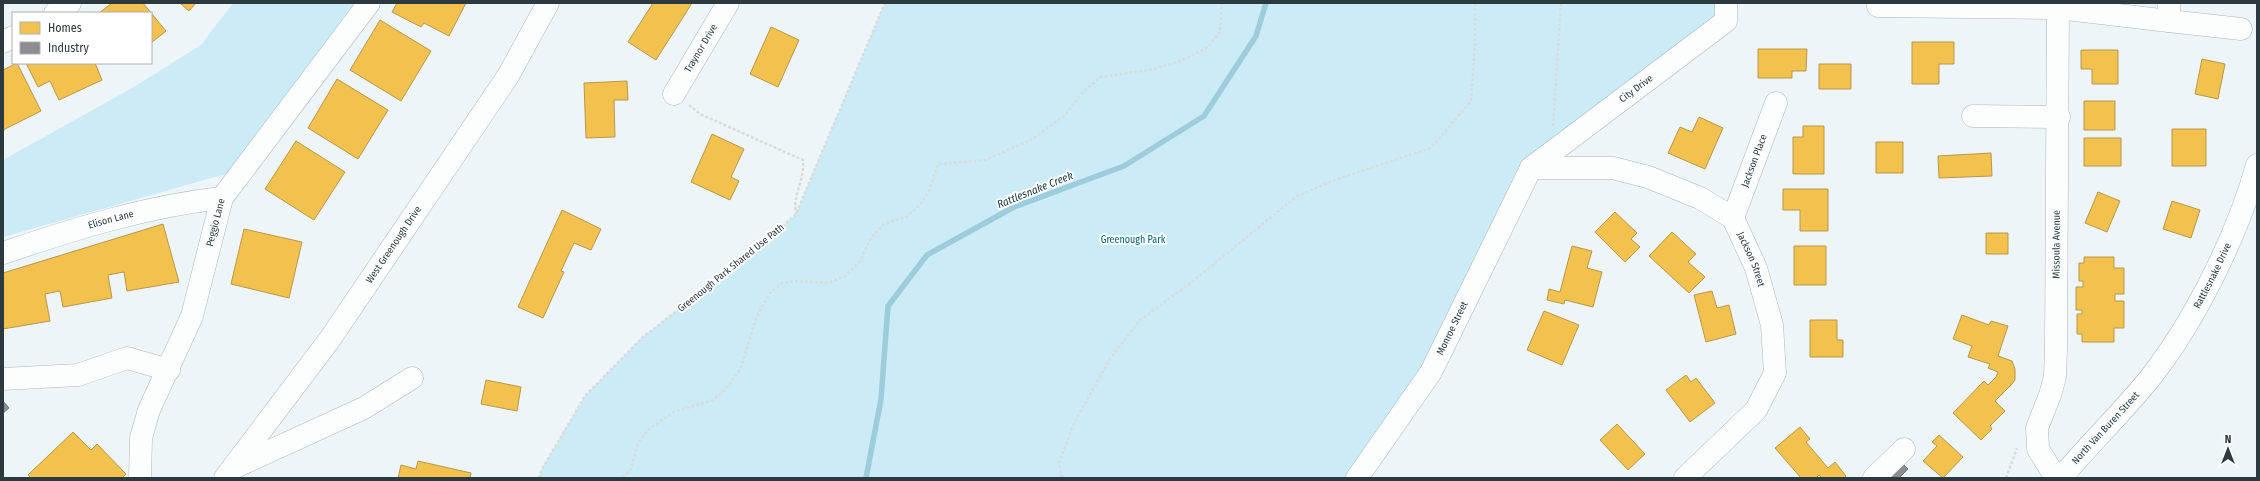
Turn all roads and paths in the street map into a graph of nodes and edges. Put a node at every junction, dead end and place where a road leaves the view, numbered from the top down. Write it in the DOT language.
graph roads {
  1 [pos="70,3"];
  2 [pos="369,3"];
  3 [pos="548,3"];
  4 [pos="728,3"];
  5 [pos="885,3"];
  6 [pos="1222,3"];
  7 [pos="1475,3"];
  8 [pos="1561,3"];
  9 [pos="1726,3"];
  10 [pos="2058,5"];
  11 [pos="1878,6"];
  12 [pos="56,12"];
  13 [pos="2169,12"];
  14 [pos="2241,29"];
  15 [pos="12,38"];
  16 [pos="3,42"];
  17 [pos="674,94"];
  18 [pos="1776,103"];
  19 [pos="1973,116"];
  20 [pos="2059,117"];
  21 [pos="1551,152"];
  22 [pos="2257,165"];
  23 [pos="1531,168"];
  24 [pos="222,198"];
  25 [pos="796,214"];
  26 [pos="1733,218"];
  27 [pos="3,253"];
  28 [pos="169,370"];
  29 [pos="412,378"];
  30 [pos="2150,378"];
  31 [pos="3,379"];
  32 [pos="1904,449"];
  33 [pos="229,473"];
  34 [pos="140,478"];
  35 [pos="539,478"];
  36 [pos="622,478"];
  37 [pos="1062,478"];
  38 [pos="1357,478"];
  39 [pos="1685,478"];
  40 [pos="1874,478"];
  41 [pos="2056,478"];
  42 [pos="2061,478"];
  1 -- 12 [label="street"];
  2 -- 24 [label="street, Peggio Lane"];
  3 -- 33 [label="street, West Greenough Drive"];
  4 -- 17 [label="street, Traynor Drive"];
  5 -- 25 [label="path, Greenough Park Shared Use Path"];
  6 -- 36 [label="path"];
  7 -- 37 [label="path"];
  8 -- 21 [label="path"];
  9 -- 21 [label="street, City Drive"];
  10 -- 11 [label="street"];
  10 -- 13 [label="street"];
  10 -- 20 [label="street, Missoula Avenue"];
  13 -- 14 [label="street"];
  15 -- 16 [label="street"];
  17 -- 25 [label="path"];
  18 -- 26 [label="street, Jackson Place"];
  19 -- 20 [label="street"];
  20 -- 41 [label="street, Missoula Avenue"];
  21 -- 23 [label="street, City Drive"];
  22 -- 30 [label="street, Rattlesnake Drive"];
  23 -- 26 [label="street, Jackson Street"];
  23 -- 38 [label="street, Monroe Street"];
  24 -- 27 [label="street, Elison Lane"];
  24 -- 28 [label="street, Peggio Lane"];
  25 -- 35 [label="path, Greenough Park Shared Use Path"];
  26 -- 39 [label="street, Jackson Street"];
  28 -- 31 [label="street"];
  28 -- 34 [label="street, Peggio Lane"];
  29 -- 33 [label="street"];
  30 -- 42 [label="street, North Van Buren Street"];
  32 -- 40 [label="street"];
}
